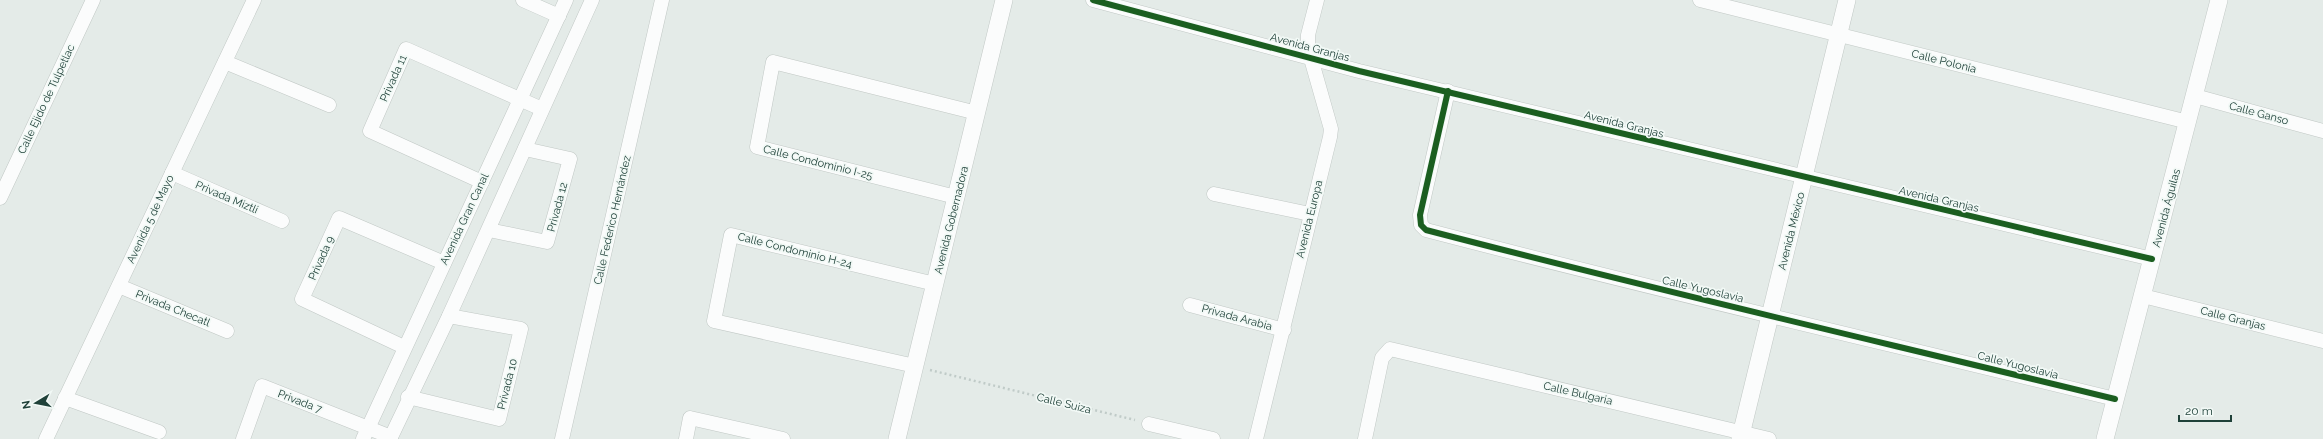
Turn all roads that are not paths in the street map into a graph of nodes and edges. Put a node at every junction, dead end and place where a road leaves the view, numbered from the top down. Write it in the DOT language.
graph roads {
  1 [pos="93,0"];
  2 [pos="254,0"];
  3 [pos="523,0"];
  4 [pos="566,0"];
  5 [pos="592,0"];
  6 [pos="662,0"];
  7 [pos="1004,0"];
  8 [pos="1093,0"];
  9 [pos="1317,0"];
  10 [pos="1700,0"];
  11 [pos="1846,0"];
  12 [pos="2219,0"];
  13 [pos="559,16"];
  14 [pos="1839,34"];
  15 [pos="1310,57"];
  16 [pos="225,62"];
  17 [pos="1448,91"];
  18 [pos="2195,96"];
  19 [pos="520,100"];
  20 [pos="329,105"];
  21 [pos="542,109"];
  22 [pos="977,113"];
  23 [pos="2188,122"];
  24 [pos="2323,131"];
  25 [pos="525,149"];
  26 [pos="172,173"];
  27 [pos="1804,178"];
  28 [pos="482,182"];
  29 [pos="1214,194"];
  30 [pos="956,197"];
  31 [pos="0,198"];
  32 [pos="1310,214"];
  33 [pos="282,221"];
  34 [pos="489,230"];
  35 [pos="2152,259"];
  36 [pos="444,263"];
  37 [pos="935,284"];
  38 [pos="119,286"];
  39 [pos="2143,296"];
  40 [pos="1190,304"];
  41 [pos="1771,314"];
  42 [pos="449,316"];
  43 [pos="1284,330"];
  44 [pos="227,331"];
  45 [pos="2323,341"];
  46 [pos="404,347"];
  47 [pos="915,366"];
  48 [pos="408,397"];
  49 [pos="65,398"];
  50 [pos="2116,399"];
  51 [pos="1149,424"];
  52 [pos="159,432"];
  53 [pos="366,433"];
  54 [pos="1740,436"];
  55 [pos="391,438"];
  56 [pos="46,439"];
  57 [pos="243,439"];
  58 [pos="562,439"];
  59 [pos="686,439"];
  60 [pos="783,439"];
  61 [pos="897,439"];
  62 [pos="1213,439"];
  63 [pos="1256,439"];
  64 [pos="1365,439"];
  65 [pos="1769,439"];
  66 [pos="2105,439"];
  1 -- 31 [label="street, Calle Ejido de Tulpetlac"];
  2 -- 16 [label="street, Avenida 5 de Mayo"];
  3 -- 13 [label="street"];
  4 -- 13 [label="street, Avenida Gran Canal"];
  5 -- 21 [label="street"];
  6 -- 58 [label="street, Calle Federico Hernández"];
  7 -- 22 [label="street, Avenida Gobernadora"];
  8 -- 15 [label="street, Avenida Granjas"];
  9 -- 15 [label="street, Avenida Europa"];
  10 -- 14 [label="street, Calle Polonia"];
  11 -- 14 [label="street, Avenida México"];
  12 -- 18 [label="street, Avenida Águilas"];
  13 -- 19 [label="street, Avenida Gran Canal"];
  14 -- 23 [label="street, Calle Polonia"];
  14 -- 27 [label="street, Avenida México"];
  15 -- 17 [label="street, Avenida Granjas"];
  15 -- 32 [label="street, Avenida Europa"];
  16 -- 20 [label="street"];
  16 -- 26 [label="street, Avenida 5 de Mayo"];
  17 -- 27 [label="street, Avenida Granjas"];
  17 -- 41 [label="street, Calle Yugoslavia"];
  18 -- 23 [label="street, Avenida Águilas"];
  18 -- 24 [label="street, Calle Ganso"];
  19 -- 21 [label="street, Privada 11"];
  19 -- 28 [label="street, Avenida Gran Canal"];
  19 -- 28 [label="street, Privada 11"];
  21 -- 25 [label="street"];
  22 -- 30 [label="street, Avenida Gobernadora"];
  22 -- 30 [label="street, Calle Condominio I-25"];
  23 -- 35 [label="street, Avenida Águilas"];
  25 -- 34 [label="street"];
  25 -- 34 [label="street, Privada 12"];
  26 -- 33 [label="street, Privada Miztli"];
  26 -- 38 [label="street, Avenida 5 de Mayo"];
  27 -- 35 [label="street, Avenida Granjas"];
  27 -- 41 [label="street, Avenida México"];
  28 -- 36 [label="street, Avenida Gran Canal"];
  29 -- 32 [label="street"];
  30 -- 37 [label="street, Avenida Gobernadora"];
  32 -- 43 [label="street, Avenida Europa"];
  34 -- 42 [label="street"];
  35 -- 39 [label="street, Avenida Águilas"];
  36 -- 46 [label="street, Avenida Gran Canal"];
  36 -- 46 [label="street, Privada 9"];
  37 -- 47 [label="street, Avenida Gobernadora"];
  37 -- 47 [label="street, Calle Condominio H-24"];
  38 -- 44 [label="street, Privada Checatl"];
  38 -- 49 [label="street, Avenida 5 de Mayo"];
  39 -- 45 [label="street, Calle Granjas"];
  39 -- 50 [label="street, Avenida Águilas"];
  40 -- 43 [label="street, Privada Arabia"];
  41 -- 50 [label="street, Calle Yugoslavia"];
  41 -- 54 [label="street, Avenida México"];
  42 -- 48 [label="street"];
  42 -- 48 [label="street, Privada 10"];
  43 -- 63 [label="street, Avenida Europa"];
  46 -- 53 [label="street, Avenida Gran Canal"];
  47 -- 61 [label="street, Avenida Gobernadora"];
  48 -- 55 [label="street"];
  49 -- 52 [label="street"];
  49 -- 56 [label="street, Avenida 5 de Mayo"];
  50 -- 66 [label="street, Avenida Águilas"];
  51 -- 62 [label="street"];
  53 -- 55 [label="street, Privada 7"];
  53 -- 57 [label="street, Privada 7"];
  54 -- 64 [label="street, Calle Bulgaria"];
  54 -- 65 [label="street, Calle Bulgaria"];
  59 -- 60 [label="street"];
}
